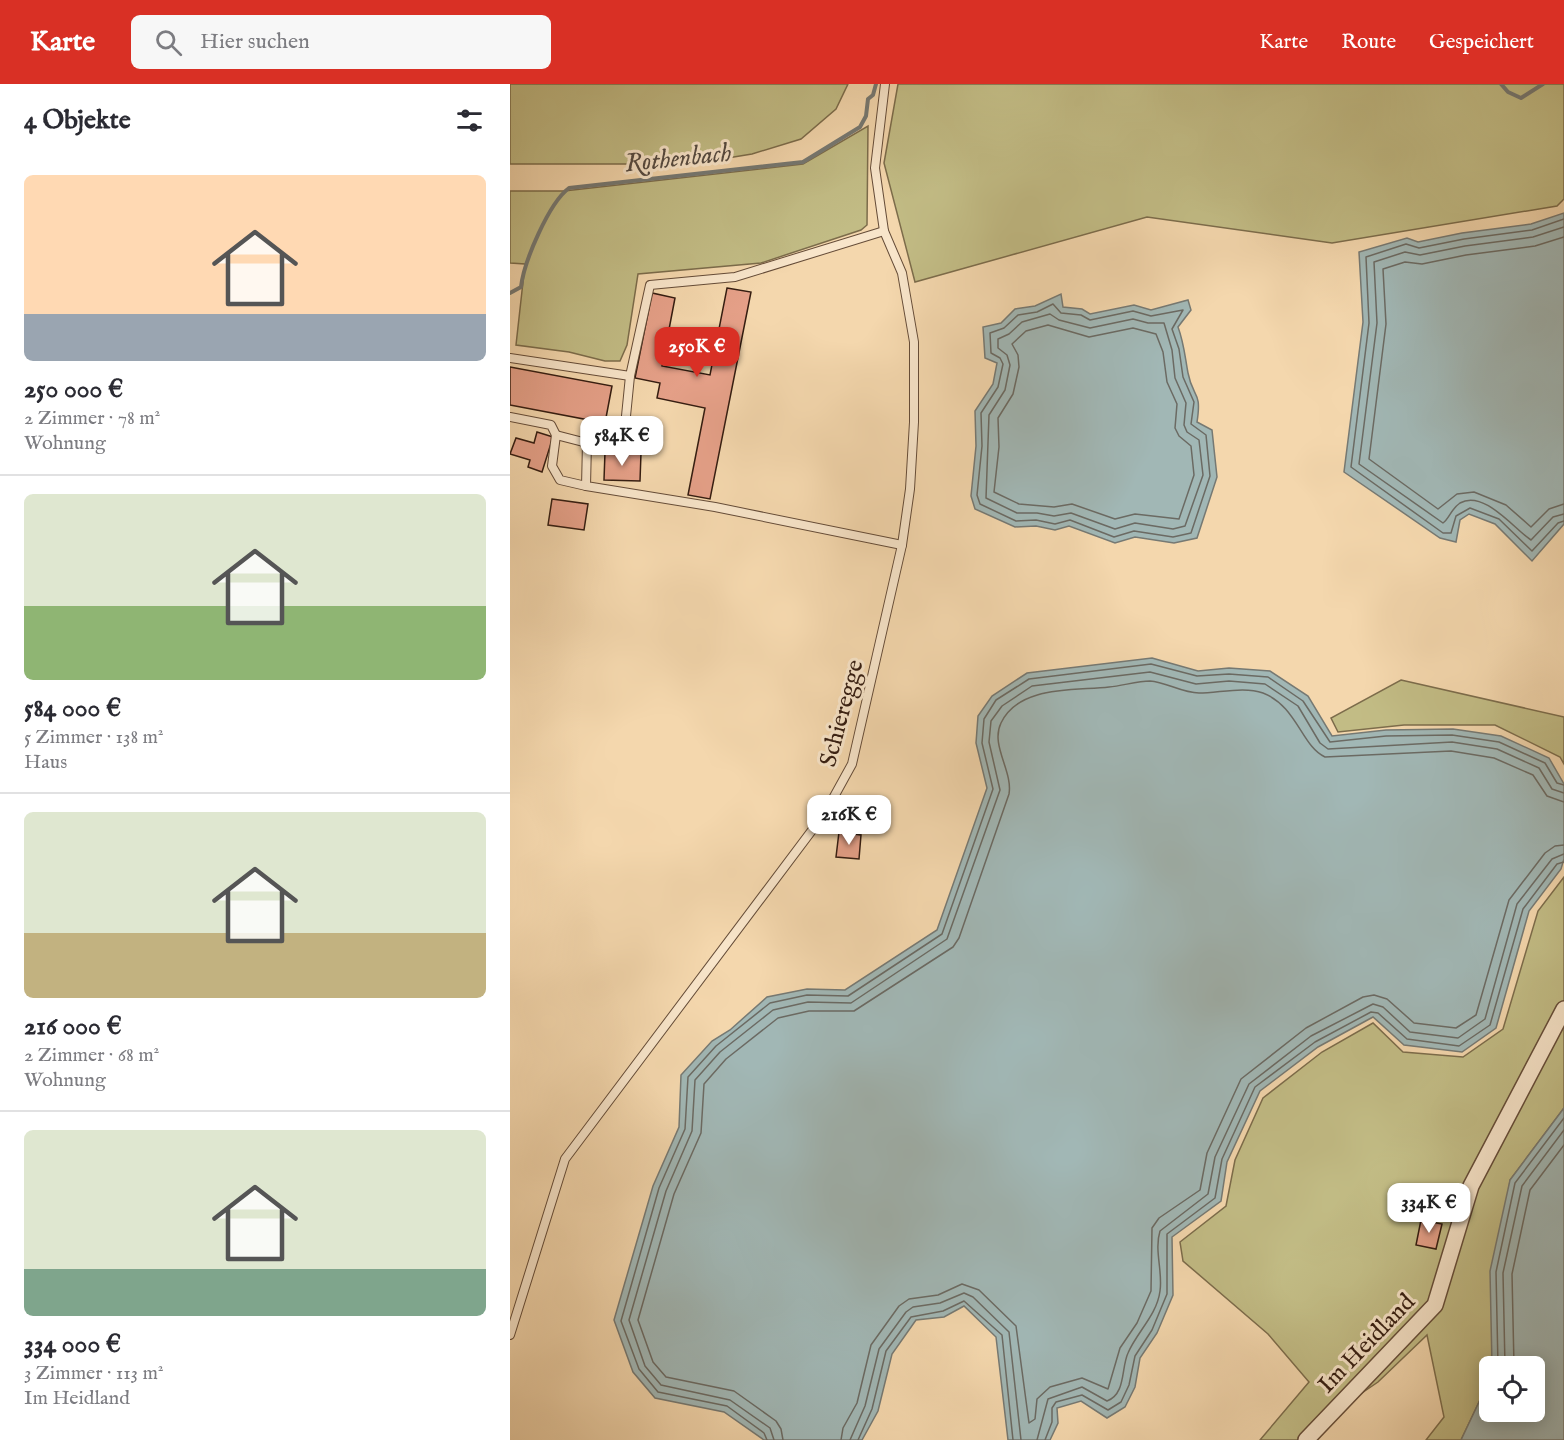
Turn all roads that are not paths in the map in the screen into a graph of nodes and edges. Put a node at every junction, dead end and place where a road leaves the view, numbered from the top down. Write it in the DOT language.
graph roads {
  1 [pos="885,84"];
  2 [pos="884,231"];
  3 [pos="510,358"];
  4 [pos="630,376"];
  5 [pos="510,417"];
  6 [pos="556,435"];
  7 [pos="587,443"];
  8 [pos="586,486"];
  9 [pos="902,545"];
  10 [pos="1564,1009"];
  11 [pos="510,1335"];
  12 [pos="1306,1440"];
  1 -- 2 [label="lane, Schieregge"];
  2 -- 4 [label="lane"];
  2 -- 9 [label="lane, Schieregge"];
  3 -- 4 [label="lane"];
  4 -- 7 [label="lane"];
  5 -- 6 [label="lane"];
  6 -- 7 [label="lane"];
  6 -- 8 [label="lane"];
  7 -- 8 [label="lane"];
  8 -- 9 [label="lane"];
  9 -- 11 [label="lane, Schieregge"];
  10 -- 12 [label="street, Im Heidland"];
}
